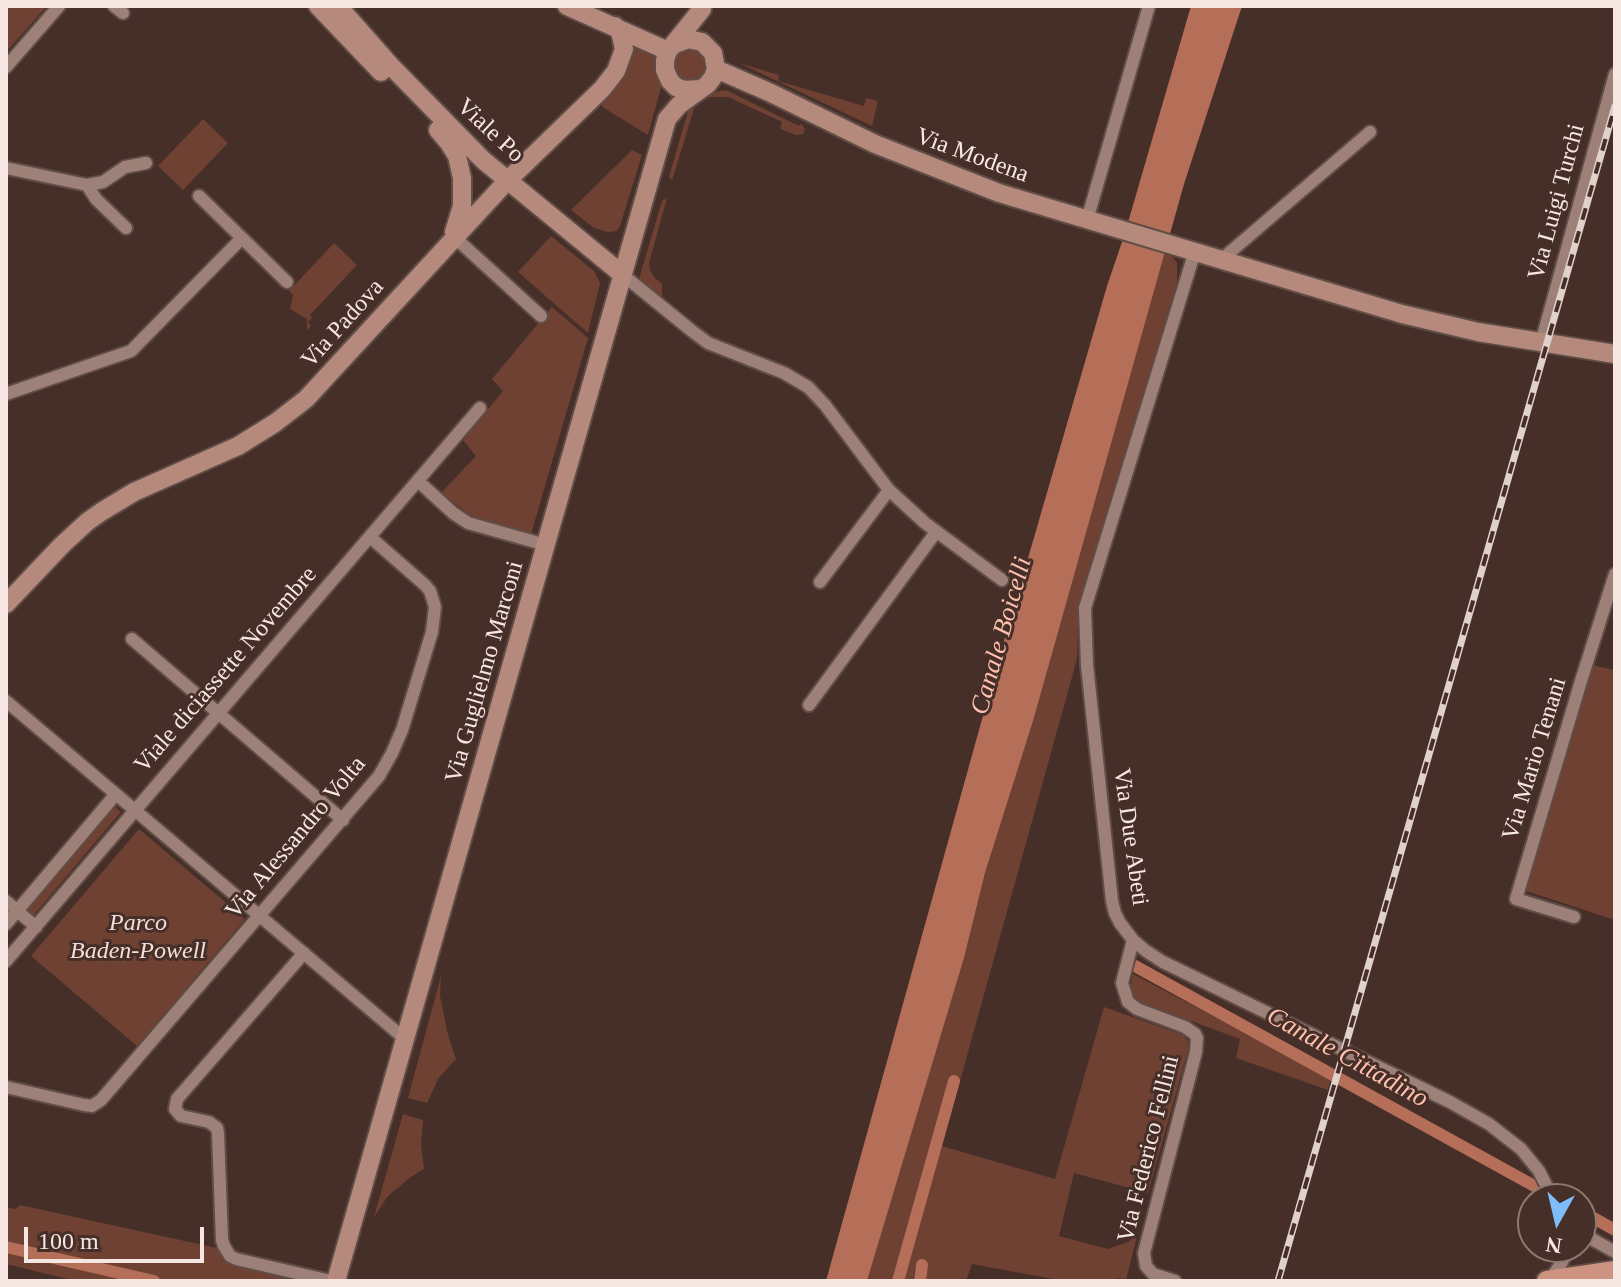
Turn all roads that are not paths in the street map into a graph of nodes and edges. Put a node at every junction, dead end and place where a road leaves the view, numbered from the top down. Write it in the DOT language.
graph roads {
  1 [pos="59,6"];
  2 [pos="318,6"];
  3 [pos="338,6"];
  4 [pos="567,6"];
  5 [pos="1149,6"];
  6 [pos="703,7"];
  7 [pos="615,26"];
  8 [pos="702,42"];
  9 [pos="672,48"];
  10 [pos="6,67"];
  11 [pos="716,69"];
  12 [pos="1615,74"];
  13 [pos="670,81"];
  14 [pos="700,89"];
  15 [pos="1611,103"];
  16 [pos="667,119"];
  17 [pos="1370,132"];
  18 [pos="146,163"];
  19 [pos="6,168"];
  20 [pos="507,181"];
  21 [pos="87,185"];
  22 [pos="199,196"];
  23 [pos="1087,220"];
  24 [pos="126,228"];
  25 [pos="242,238"];
  26 [pos="452,238"];
  27 [pos="1195,251"];
  28 [pos="1222,259"];
  29 [pos="623,275"];
  30 [pos="287,282"];
  31 [pos="541,316"];
  32 [pos="1541,343"];
  33 [pos="1615,354"];
  34 [pos="6,394"];
  35 [pos="480,408"];
  36 [pos="418,481"];
  37 [pos="889,490"];
  38 [pos="936,532"];
  39 [pos="370,537"];
  40 [pos="546,545"];
  41 [pos="1615,574"];
  42 [pos="1002,580"];
  43 [pos="820,582"];
  44 [pos="25,583"];
  45 [pos="6,587"];
  46 [pos="6,604"];
  47 [pos="132,639"];
  48 [pos="6,701"];
  49 [pos="809,705"];
  50 [pos="219,712"];
  51 [pos="116,794"];
  52 [pos="135,810"];
  53 [pos="343,820"];
  54 [pos="6,901"];
  55 [pos="17,911"];
  56 [pos="260,916"];
  57 [pos="1574,917"];
  58 [pos="6,924"];
  59 [pos="36,927"];
  60 [pos="1133,940"];
  61 [pos="304,953"];
  62 [pos="6,961"];
  63 [pos="405,1039"];
  64 [pos="6,1087"];
  65 [pos="1545,1183"];
  66 [pos="1597,1242"];
  67 [pos="1615,1252"];
  68 [pos="1561,1263"];
  69 [pos="1615,1271"];
  70 [pos="1148,1276"];
  71 [pos="334,1281"];
  72 [pos="1175,1281"];
  73 [pos="1548,1281"];
  1 -- 10 [label="street"];
  2 -- 26 [label="main road, Viale Po"];
  3 -- 20 [label="main road, Viale Po"];
  4 -- 7 [label="main road"];
  5 -- 23 [label="street"];
  6 -- 8 [label="main road"];
  6 -- 9 [label="main road"];
  7 -- 9 [label="main road"];
  7 -- 20 [label="main road, Via Padova"];
  8 -- 9 [label="main road"];
  8 -- 11 [label="main road"];
  9 -- 13 [label="main road"];
  11 -- 14 [label="main road"];
  11 -- 23 [label="main road, Via Modena"];
  12 -- 15 [label="street, Via Luigi Turchi"];
  13 -- 14 [label="main road"];
  13 -- 16 [label="main road"];
  14 -- 16 [label="main road"];
  15 -- 32 [label="street, Via Luigi Turchi"];
  16 -- 29 [label="main road, Via Guglielmo Marconi"];
  17 -- 28 [label="street"];
  18 -- 21 [label="street"];
  19 -- 21 [label="street"];
  20 -- 26 [label="main road, Via Padova"];
  20 -- 29 [label="main road, Viale Po"];
  21 -- 24 [label="street"];
  22 -- 25 [label="street"];
  23 -- 27 [label="main road, Via Modena"];
  25 -- 30 [label="street"];
  25 -- 34 [label="street"];
  26 -- 31 [label="street"];
  26 -- 44 [label="main road, Via Padova"];
  27 -- 28 [label="main road, Via Modena"];
  27 -- 60 [label="street, Via Due Abeti"];
  28 -- 32 [label="main road, Via Modena"];
  29 -- 37 [label="street"];
  29 -- 40 [label="main road, Via Guglielmo Marconi"];
  32 -- 33 [label="main road, Via Modena"];
  35 -- 36 [label="street, Viale diciassette Novembre"];
  36 -- 39 [label="street, Viale diciassette Novembre"];
  36 -- 40 [label="street"];
  37 -- 38 [label="street"];
  37 -- 43 [label="street"];
  38 -- 42 [label="street"];
  38 -- 49 [label="street"];
  39 -- 50 [label="street, Viale diciassette Novembre"];
  39 -- 53 [label="street, Via Alessandro Volta"];
  40 -- 63 [label="main road, Via Guglielmo Marconi"];
  41 -- 57 [label="street, Via Mario Tenani"];
  44 -- 45 [label="street"];
  44 -- 46 [label="main road, Via Padova"];
  47 -- 50 [label="street"];
  48 -- 51 [label="street"];
  50 -- 52 [label="street, Viale diciassette Novembre"];
  50 -- 53 [label="street"];
  51 -- 52 [label="street"];
  51 -- 55 [label="street, Viale diciassette Novembre"];
  52 -- 56 [label="street"];
  52 -- 59 [label="street, Viale diciassette Novembre"];
  53 -- 56 [label="street, Via Alessandro Volta"];
  54 -- 55 [label="street"];
  55 -- 58 [label="street, Viale diciassette Novembre"];
  55 -- 59 [label="street"];
  56 -- 61 [label="street"];
  56 -- 64 [label="street, Via Alessandro Volta"];
  59 -- 62 [label="street, Viale diciassette Novembre"];
  60 -- 65 [label="street, Via Due Abeti"];
  60 -- 70 [label="street, Via Federico Fellini"];
  61 -- 63 [label="street"];
  61 -- 71 [label="street"];
  63 -- 71 [label="main road, Via Guglielmo Marconi"];
  66 -- 67 [label="street"];
  68 -- 73 [label="street"];
  69 -- 73 [label="main road"];
  70 -- 72 [label="street, Via Federico Fellini"];
}
